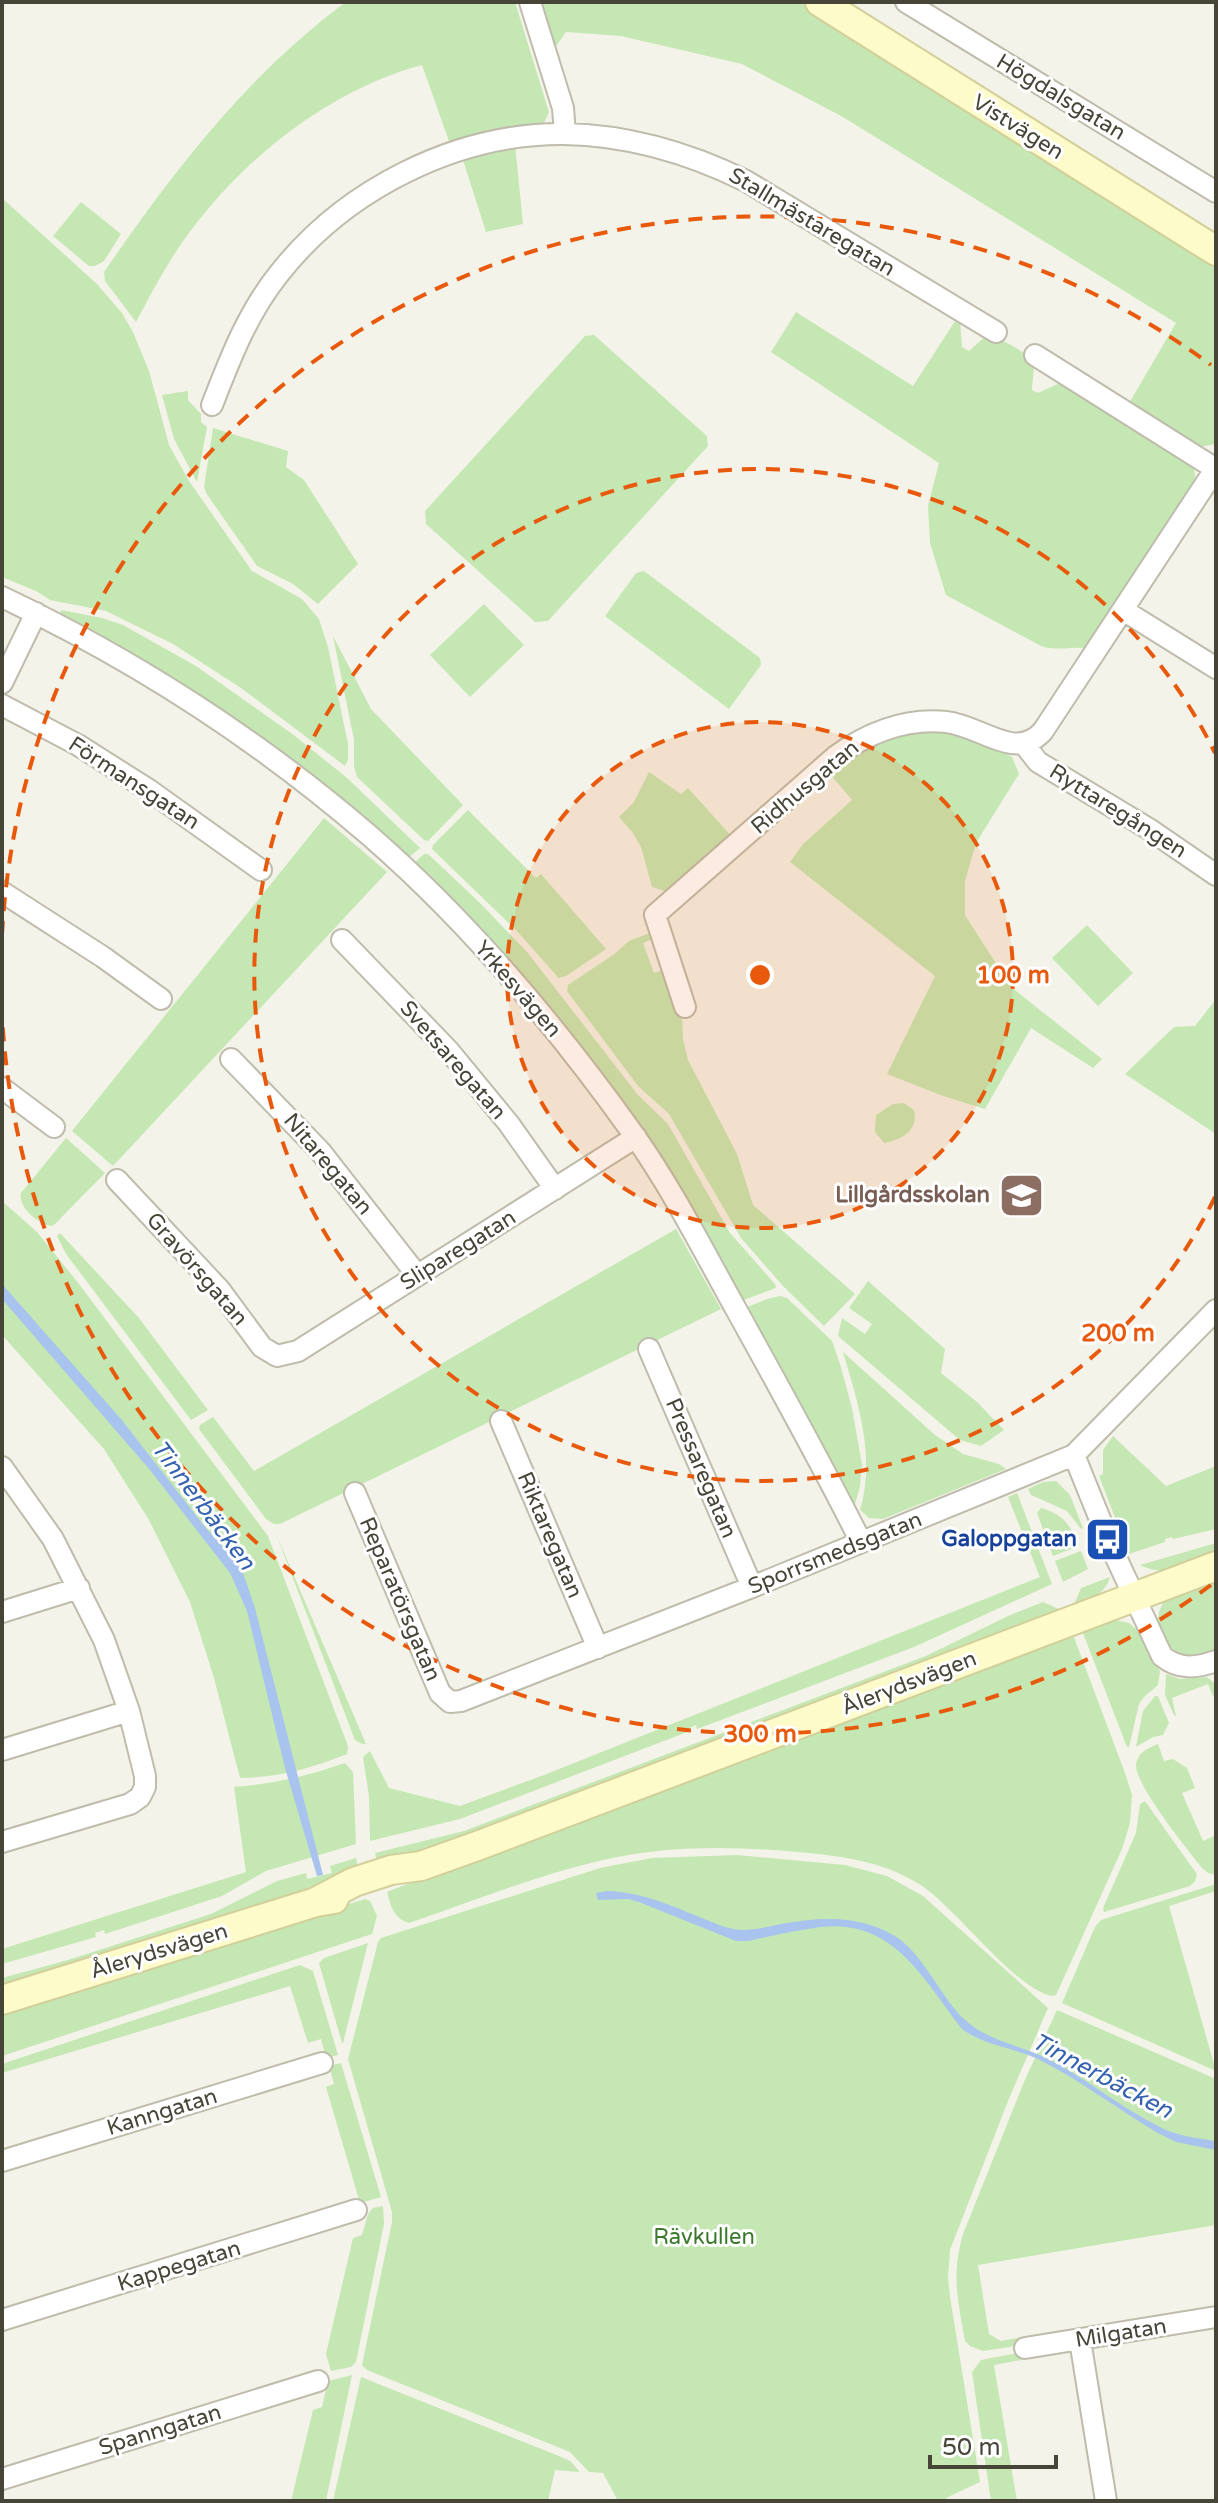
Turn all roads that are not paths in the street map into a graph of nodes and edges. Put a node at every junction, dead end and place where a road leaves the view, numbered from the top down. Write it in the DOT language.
graph roads {
  1 [pos="530,2"];
  2 [pos="820,2"];
  3 [pos="906,2"];
  4 [pos="565,134"];
  5 [pos="1216,192"];
  6 [pos="1216,251"];
  7 [pos="996,332"];
  8 [pos="1035,355"];
  9 [pos="212,405"];
  10 [pos="1216,469"];
  11 [pos="2,597"];
  12 [pos="1123,610"];
  13 [pos="36,613"];
  14 [pos="1216,668"];
  15 [pos="2,683"];
  16 [pos="2,705"];
  17 [pos="1024,744"];
  18 [pos="261,870"];
  19 [pos="1216,875"];
  20 [pos="2,892"];
  21 [pos="342,940"];
  22 [pos="161,999"];
  23 [pos="685,1007"];
  24 [pos="231,1059"];
  25 [pos="2,1088"];
  26 [pos="54,1127"];
  27 [pos="636,1137"];
  28 [pos="117,1180"];
  29 [pos="555,1189"];
  30 [pos="417,1275"];
  31 [pos="1216,1310"];
  32 [pos="649,1349"];
  33 [pos="277,1356"];
  34 [pos="501,1421"];
  35 [pos="1074,1455"];
  36 [pos="2,1467"];
  37 [pos="355,1493"];
  38 [pos="861,1542"];
  39 [pos="1216,1566"];
  40 [pos="752,1587"];
  41 [pos="79,1588"];
  42 [pos="1134,1597"];
  43 [pos="2,1612"];
  44 [pos="598,1648"];
  45 [pos="1216,1661"];
  46 [pos="450,1702"];
  47 [pos="129,1711"];
  48 [pos="2,1750"];
  49 [pos="2,1842"];
  50 [pos="2,2000"];
  51 [pos="322,2063"];
  52 [pos="2,2161"];
  53 [pos="356,2210"];
  54 [pos="1216,2317"];
  55 [pos="2,2320"];
  56 [pos="1080,2340"];
  57 [pos="1025,2348"];
  58 [pos="318,2381"];
  59 [pos="2,2479"];
  60 [pos="1106,2501"];
  1 -- 4 [label="street"];
  2 -- 6 [label="main road, Vistvägen"];
  3 -- 5 [label="street, Högdalsgatan"];
  4 -- 7 [label="street, Stallmästaregatan"];
  4 -- 9 [label="street, Stallmästaregatan"];
  8 -- 10 [label="street"];
  10 -- 12 [label="street"];
  11 -- 13 [label="street, Yrkesvägen"];
  12 -- 14 [label="street"];
  12 -- 17 [label="street"];
  13 -- 15 [label="street"];
  13 -- 27 [label="street, Yrkesvägen"];
  16 -- 18 [label="street, Förmansgatan"];
  17 -- 19 [label="street, Ryttaregången"];
  17 -- 23 [label="street, Ridhusgatan"];
  20 -- 22 [label="street"];
  21 -- 29 [label="street, Svetsaregatan"];
  24 -- 30 [label="street, Nitaregatan"];
  25 -- 26 [label="street"];
  27 -- 29 [label="street, Sliparegatan"];
  27 -- 38 [label="street, Yrkesvägen"];
  28 -- 33 [label="street, Gravörsgatan"];
  29 -- 30 [label="street, Sliparegatan"];
  30 -- 33 [label="street, Sliparegatan"];
  31 -- 35 [label="street, Sporrsmedsgatan"];
  32 -- 40 [label="street, Pressaregatan"];
  34 -- 44 [label="street, Riktaregatan"];
  35 -- 38 [label="street, Sporrsmedsgatan"];
  35 -- 42 [label="street"];
  36 -- 41 [label="street"];
  37 -- 46 [label="street, Reparatörsgatan"];
  38 -- 40 [label="street, Sporrsmedsgatan"];
  39 -- 42 [label="main road, Ålerydsvägen"];
  40 -- 44 [label="street, Sporrsmedsgatan"];
  41 -- 43 [label="street"];
  41 -- 47 [label="street"];
  42 -- 45 [label="street"];
  42 -- 50 [label="main road, Ålerydsvägen"];
  44 -- 46 [label="street, Sporrsmedsgatan"];
  47 -- 48 [label="street"];
  47 -- 49 [label="street"];
  51 -- 52 [label="street, Kanngatan"];
  53 -- 55 [label="street, Kappegatan"];
  54 -- 56 [label="street, Milgatan"];
  56 -- 57 [label="street, Milgatan"];
  56 -- 60 [label="street"];
  58 -- 59 [label="street, Spanngatan"];
}
